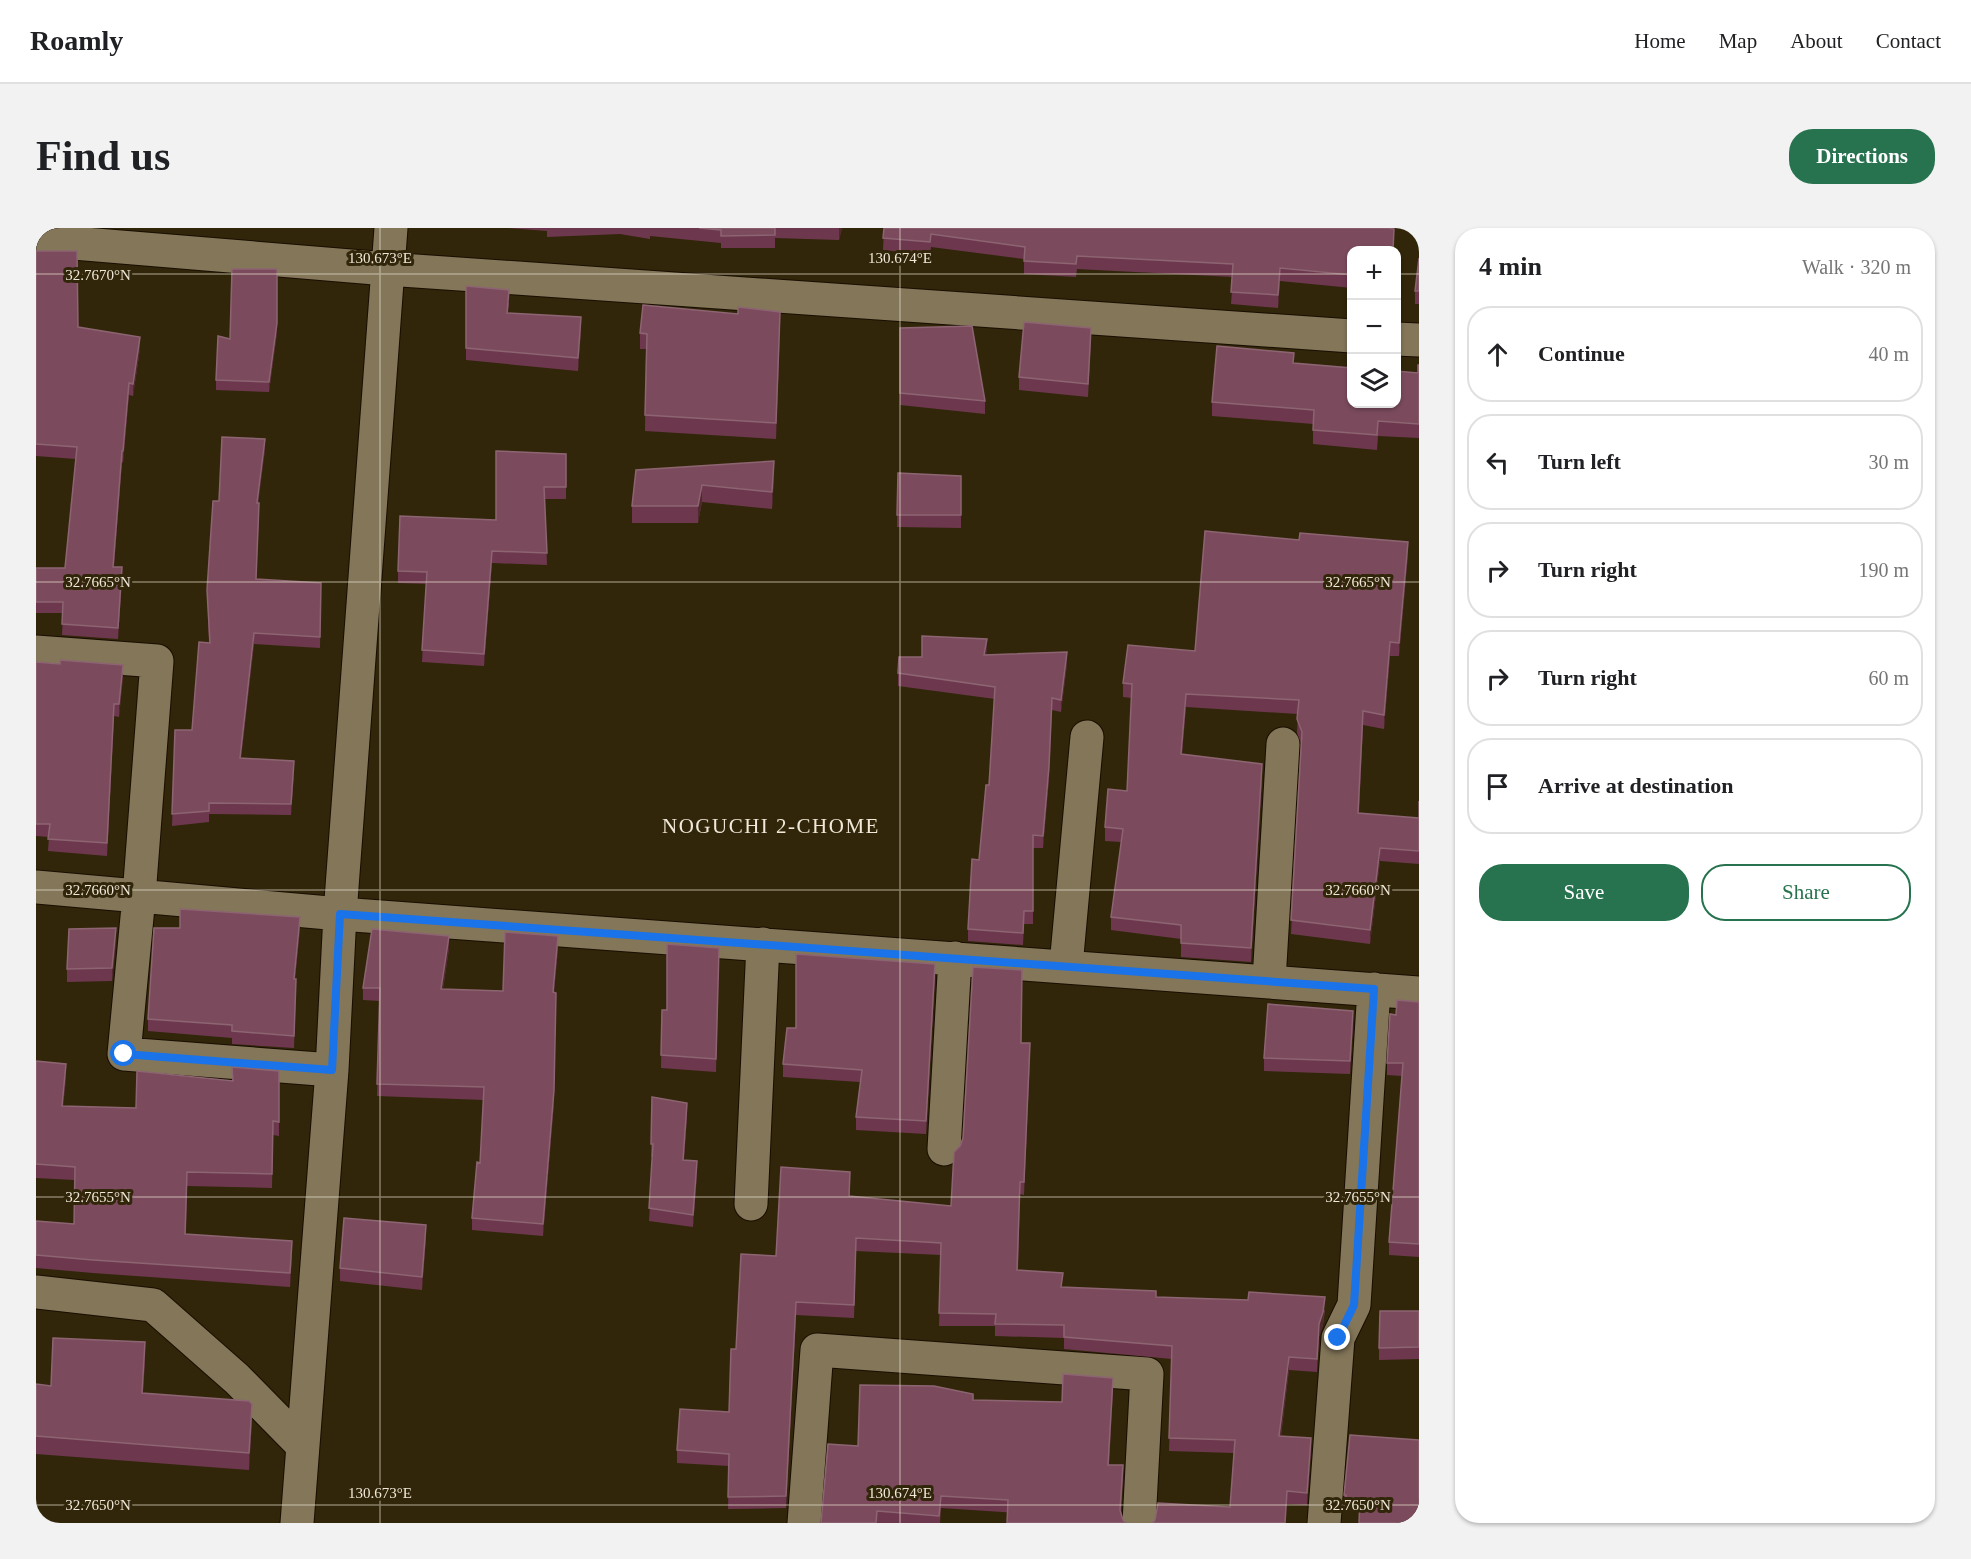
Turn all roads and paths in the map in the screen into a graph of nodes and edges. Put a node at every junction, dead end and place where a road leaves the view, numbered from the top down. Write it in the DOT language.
graph roads {
  1 [pos="391,228"];
  2 [pos="36,240"];
  3 [pos="387,269"];
  4 [pos="1347,336"];
  5 [pos="1401,339"];
  6 [pos="1419,340"];
  7 [pos="36,652"];
  8 [pos="1087,737"];
  9 [pos="1283,744"];
  10 [pos="36,886"];
  11 [pos="139,896"];
  12 [pos="340,914"];
  13 [pos="763,944"];
  14 [pos="955,958"];
  15 [pos="1066,966"];
  16 [pos="1269,981"];
  17 [pos="1374,989"];
  18 [pos="1419,993"];
  19 [pos="332,1070"];
  20 [pos="944,1149"];
  21 [pos="751,1204"];
  22 [pos="36,1292"];
  23 [pos="303,1446"];
  24 [pos="297,1523"];
  25 [pos="804,1523"];
  26 [pos="1139,1523"];
  27 [pos="1324,1523"];
  1 -- 3 [label="street"];
  2 -- 3 [label="street"];
  3 -- 4 [label="street"];
  3 -- 12 [label="street"];
  5 -- 6 [label="street"];
  7 -- 11 [label="street"];
  8 -- 15 [label="street"];
  9 -- 16 [label="street"];
  10 -- 11 [label="street"];
  11 -- 12 [label="street"];
  11 -- 19 [label="street"];
  12 -- 13 [label="street"];
  12 -- 19 [label="street"];
  13 -- 14 [label="street"];
  13 -- 21 [label="street"];
  14 -- 15 [label="street"];
  14 -- 20 [label="street"];
  15 -- 16 [label="street"];
  16 -- 17 [label="street"];
  17 -- 18 [label="street"];
  17 -- 27 [label="street"];
  19 -- 23 [label="street"];
  22 -- 23 [label="street"];
  23 -- 24 [label="street"];
  25 -- 26 [label="street"];
}
